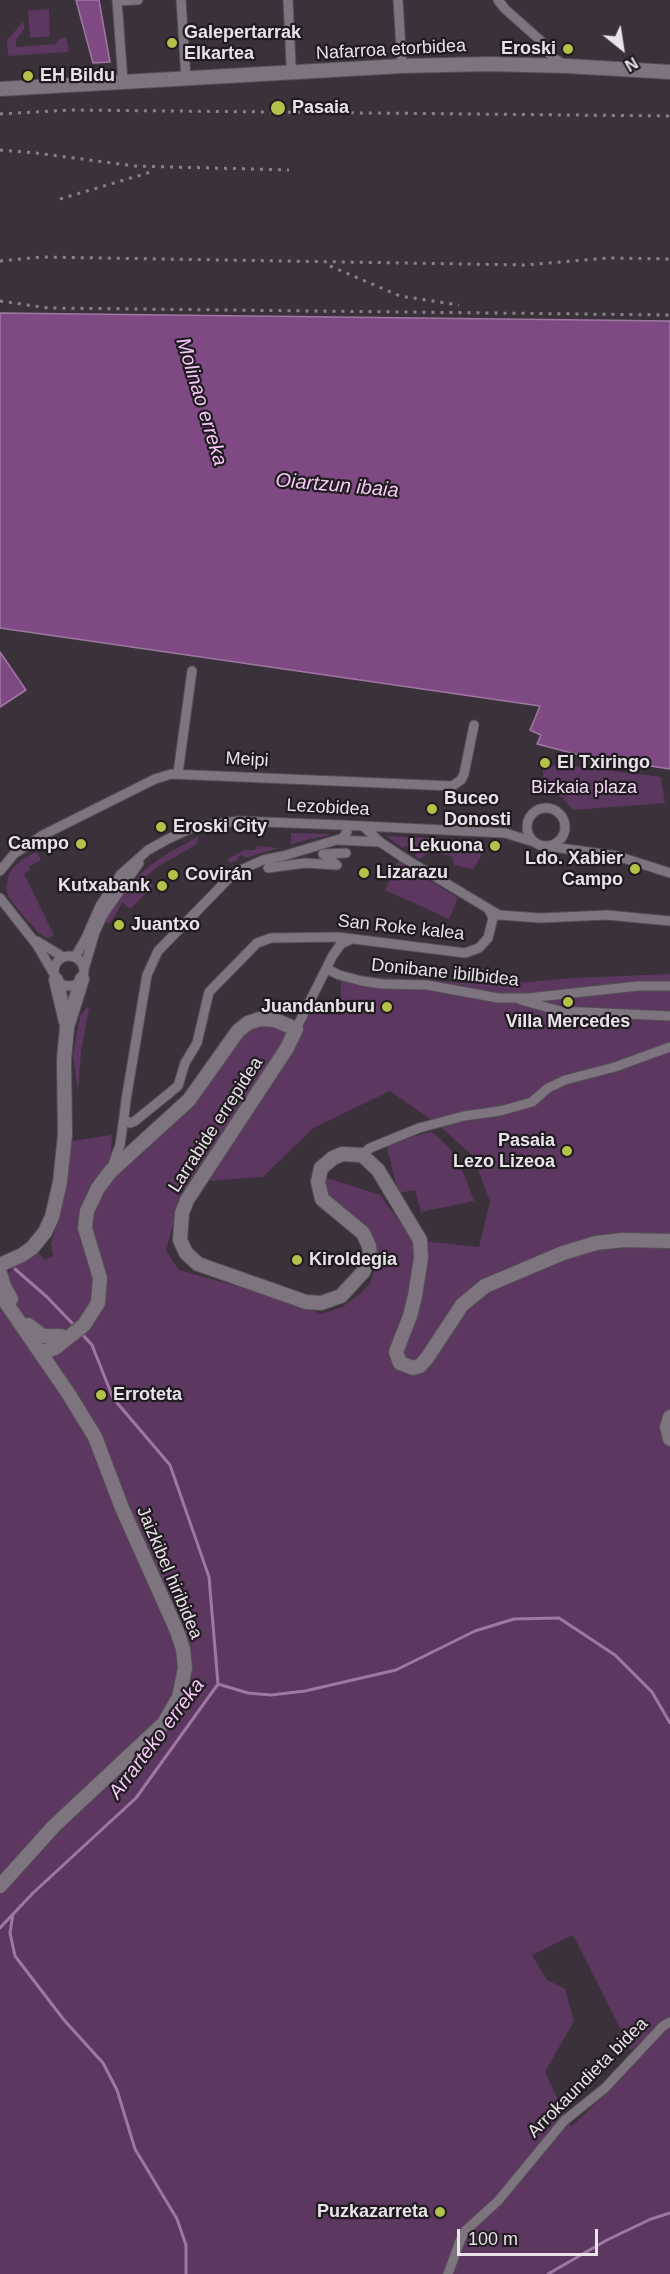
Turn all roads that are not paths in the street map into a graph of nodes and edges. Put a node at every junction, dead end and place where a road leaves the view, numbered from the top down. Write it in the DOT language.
graph roads {
  1 [pos="138,0"];
  2 [pos="181,0"];
  3 [pos="288,0"];
  4 [pos="398,0"];
  5 [pos="498,0"];
  6 [pos="118,1"];
  7 [pos="291,65"];
  8 [pos="402,66"];
  9 [pos="567,66"];
  10 [pos="670,72"];
  11 [pos="186,79"];
  12 [pos="123,82"];
  13 [pos="0,89"];
  14 [pos="192,671"];
  15 [pos="474,725"];
  16 [pos="178,773"];
  17 [pos="527,822"];
  18 [pos="342,825"];
  19 [pos="363,826"];
  20 [pos="384,827"];
  21 [pos="505,833"];
  22 [pos="336,840"];
  23 [pos="380,842"];
  24 [pos="534,842"];
  25 [pos="155,846"];
  26 [pos="546,846"];
  27 [pos="314,847"];
  28 [pos="346,853"];
  29 [pos="323,854"];
  30 [pos="268,868"];
  31 [pos="0,871"];
  32 [pos="670,873"];
  33 [pos="0,898"];
  34 [pos="489,910"];
  35 [pos="670,921"];
  36 [pos="30,936"];
  37 [pos="356,938"];
  38 [pos="63,957"];
  39 [pos="75,957"];
  40 [pos="327,969"];
  41 [pos="83,974"];
  42 [pos="55,977"];
  43 [pos="670,986"];
  44 [pos="516,999"];
  45 [pos="670,1016"];
  46 [pos="67,1027"];
  47 [pos="296,1029"];
  48 [pos="670,1047"];
  49 [pos="126,1120"];
  50 [pos="362,1155"];
  51 [pos="110,1172"];
  52 [pos="670,1240"];
  53 [pos="0,1265"];
  54 [pos="0,1273"];
  55 [pos="0,1294"];
  56 [pos="27,1328"];
  57 [pos="61,1340"];
  58 [pos="48,1359"];
  59 [pos="670,1417"];
  60 [pos="670,1439"];
  61 [pos="0,1886"];
  62 [pos="670,2017"];
  63 [pos="667,2024"];
  64 [pos="448,2274"];
  1 -- 6 [label="street"];
  2 -- 11 [label="street"];
  3 -- 7 [label="street"];
  4 -- 8 [label="street"];
  5 -- 9 [label="street"];
  6 -- 12 [label="street"];
  8 -- 9 [label="street, Nafarroa etorbidea"];
  8 -- 11 [label="street, Nafarroa etorbidea"];
  9 -- 10 [label="street, Nafarroa etorbidea"];
  11 -- 12 [label="street, Nafarroa etorbidea"];
  12 -- 13 [label="street, Nafarroa etorbidea"];
  14 -- 16 [label="street"];
  15 -- 16 [label="street, Meipi"];
  16 -- 31 [label="street, Meipi"];
  17 -- 21 [label="street, Lezobidea"];
  17 -- 24 [label="street"];
  17 -- 26 [label="street"];
  18 -- 19 [label="street, Lezobidea"];
  18 -- 22 [label="street"];
  18 -- 25 [label="street, Lezobidea"];
  19 -- 20 [label="street, Lezobidea"];
  19 -- 23 [label="street"];
  20 -- 21 [label="street, Lezobidea"];
  20 -- 23 [label="street"];
  21 -- 24 [label="street, Lezobidea"];
  22 -- 23 [label="street"];
  22 -- 27 [label="street"];
  23 -- 34 [label="street"];
  24 -- 26 [label="street"];
  25 -- 39 [label="street, Lezobidea"];
  25 -- 41 [label="street, Lezobidea"];
  26 -- 32 [label="street"];
  27 -- 29 [label="street"];
  27 -- 49 [label="street"];
  28 -- 29 [label="street"];
  29 -- 30 [label="street"];
  33 -- 36 [label="street"];
  34 -- 35 [label="street"];
  34 -- 37 [label="street, San Roke kalea"];
  36 -- 38 [label="street"];
  36 -- 42 [label="street"];
  37 -- 40 [label="street"];
  37 -- 49 [label="street, San Roke kalea"];
  38 -- 39 [label="street"];
  38 -- 42 [label="street"];
  39 -- 41 [label="street"];
  40 -- 44 [label="street, Donibane ibilbidea"];
  40 -- 47 [label="street"];
  41 -- 42 [label="street"];
  41 -- 46 [label="street"];
  42 -- 46 [label="street"];
  43 -- 44 [label="street, Donibane ibilbidea"];
  44 -- 45 [label="street"];
  46 -- 53 [label="street"];
  47 -- 50 [label="street, Larrabide errepidea"];
  47 -- 51 [label="street, Larrabide errepidea"];
  48 -- 50 [label="street"];
  49 -- 51 [label="street"];
  50 -- 52 [label="street"];
  51 -- 57 [label="street, Larrabide errepidea"];
  54 -- 56 [label="street"];
  55 -- 56 [label="street"];
  56 -- 57 [label="street"];
  56 -- 58 [label="street"];
  57 -- 58 [label="street"];
  58 -- 61 [label="street, Jaizkibel hiribidea"];
  59 -- 60 [label="street"];
  62 -- 63 [label="street"];
  63 -- 64 [label="street, Arrokaundieta bidea"];
}
